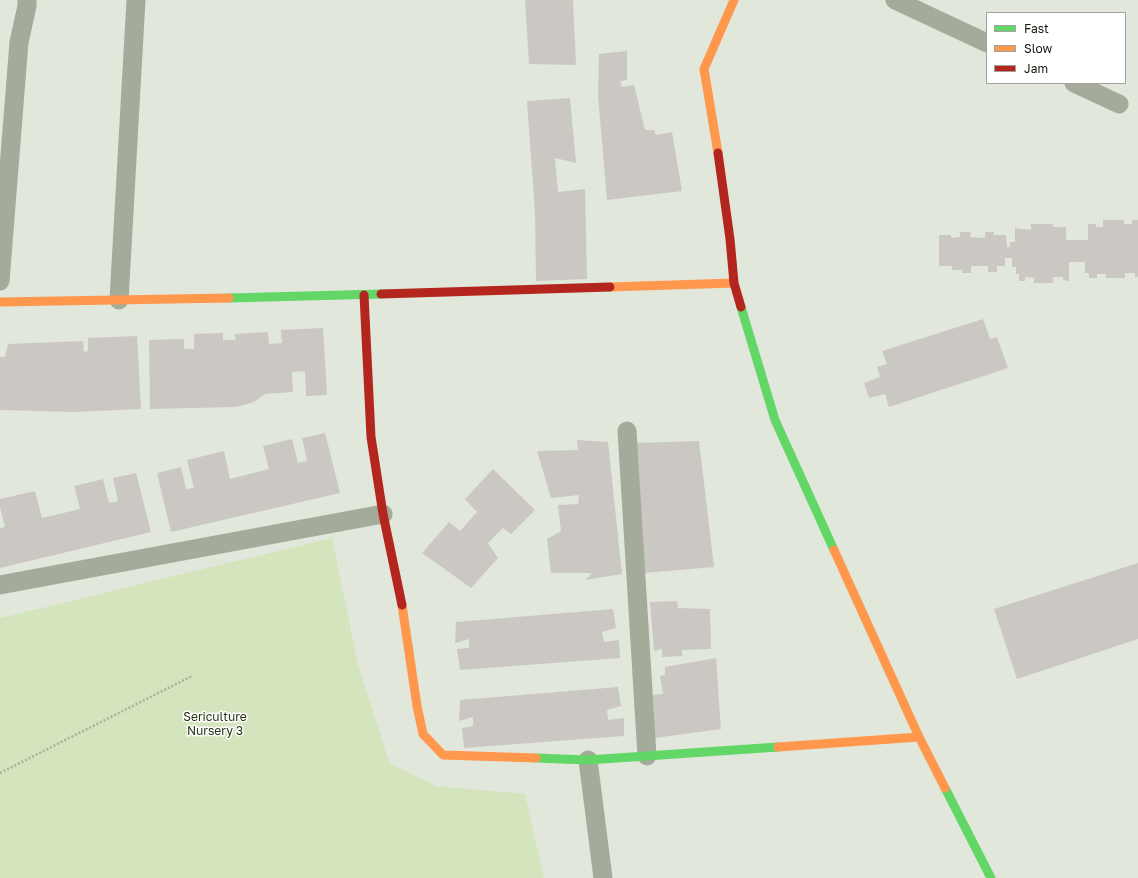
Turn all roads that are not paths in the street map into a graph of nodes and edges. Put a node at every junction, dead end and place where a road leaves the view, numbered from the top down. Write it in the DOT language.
graph roads {
  1 [pos="27,0"];
  2 [pos="136,0"];
  3 [pos="734,0"];
  4 [pos="895,0"];
  5 [pos="986,43"];
  6 [pos="1076,84"];
  7 [pos="1119,104"];
  8 [pos="0,281"];
  9 [pos="734,283"];
  10 [pos="364,295"];
  11 [pos="119,300"];
  12 [pos="0,302"];
  13 [pos="627,431"];
  14 [pos="383,514"];
  15 [pos="0,585"];
  16 [pos="919,737"];
  17 [pos="647,756"];
  18 [pos="588,760"];
  19 [pos="604,878"];
  20 [pos="991,878"];
  1 -- 8 [label="street"];
  2 -- 11 [label="street"];
  3 -- 9 [label="street"];
  4 -- 5 [label="street"];
  6 -- 7 [label="street"];
  9 -- 10 [label="street"];
  9 -- 16 [label="street"];
  10 -- 11 [label="street"];
  10 -- 14 [label="street"];
  11 -- 12 [label="street"];
  13 -- 17 [label="street"];
  14 -- 15 [label="street"];
  14 -- 18 [label="street"];
  16 -- 17 [label="street"];
  16 -- 20 [label="street"];
  17 -- 18 [label="street"];
  18 -- 19 [label="street"];
}
